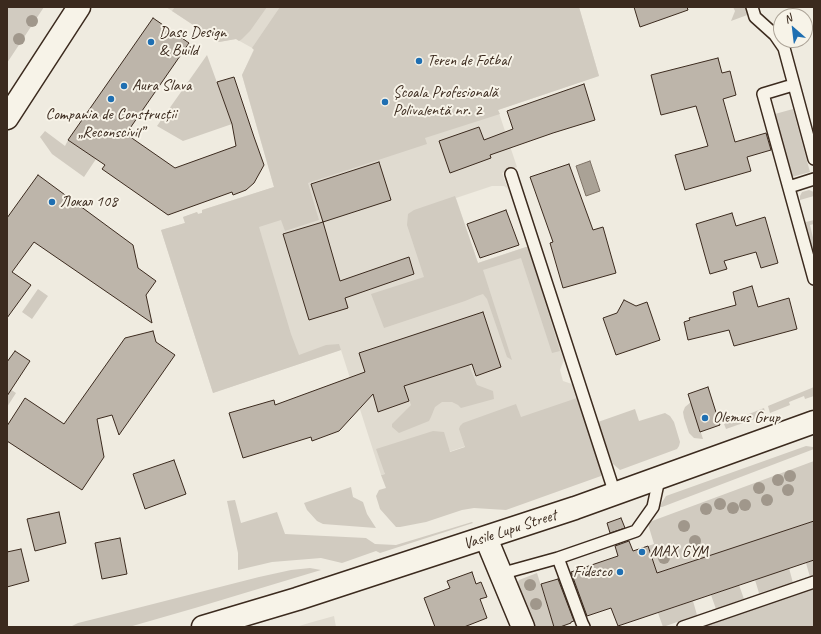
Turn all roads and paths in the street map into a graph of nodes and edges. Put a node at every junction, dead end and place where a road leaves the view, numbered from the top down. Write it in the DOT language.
graph roads {
  1 [pos="79,7"];
  2 [pos="752,7"];
  3 [pos="793,85"];
  4 [pos="7,118"];
  5 [pos="814,159"];
  6 [pos="511,174"];
  7 [pos="814,180"];
  8 [pos="789,187"];
  9 [pos="812,266"];
  10 [pos="814,279"];
  11 [pos="814,422"];
  12 [pos="659,478"];
  13 [pos="615,494"];
  14 [pos="486,538"];
  15 [pos="558,558"];
  16 [pos="500,574"];
  17 [pos="814,582"];
  18 [pos="203,627"];
  19 [pos="523,627"];
  20 [pos="584,627"];
  21 [pos="683,627"];
  1 -- 4 [label="main road"];
  2 -- 3 [label="lane"];
  3 -- 5 [label="lane"];
  3 -- 8 [label="lane"];
  6 -- 13 [label="lane"];
  7 -- 8 [label="lane"];
  8 -- 9 [label="lane"];
  9 -- 10 [label="lane"];
  11 -- 12 [label="main road, Vasile Lupu Street"];
  12 -- 13 [label="main road, Vasile Lupu Street"];
  12 -- 15 [label="lane"];
  13 -- 14 [label="main road, Vasile Lupu Street"];
  14 -- 16 [label="main road"];
  14 -- 18 [label="main road, Vasile Lupu Street"];
  15 -- 16 [label="lane"];
  15 -- 20 [label="lane"];
  16 -- 19 [label="main road"];
  17 -- 21 [label="lane"];
}
